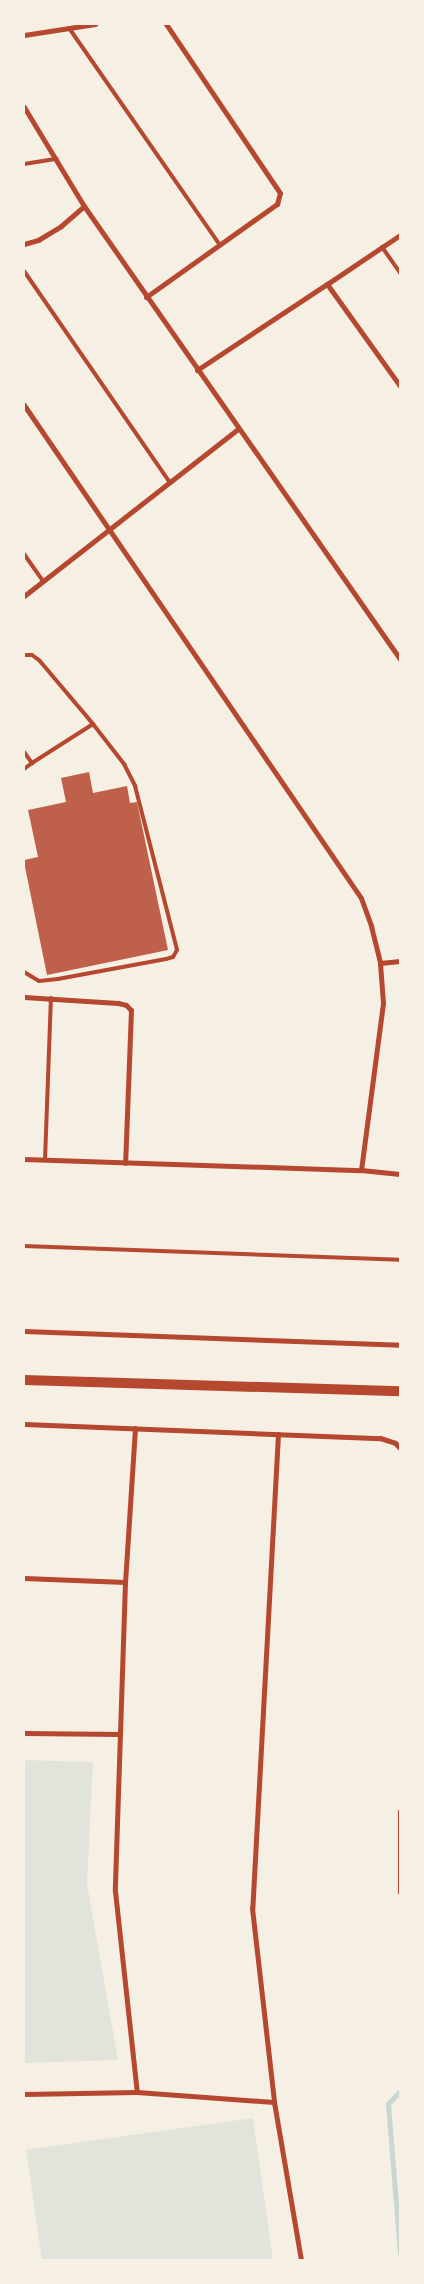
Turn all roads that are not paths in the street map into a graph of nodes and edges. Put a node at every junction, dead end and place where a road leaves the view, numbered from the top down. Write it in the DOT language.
graph roads {
  1 [pos="95,24"];
  2 [pos="166,24"];
  3 [pos="69,28"];
  4 [pos="24,35"];
  5 [pos="24,107"];
  6 [pos="57,159"];
  7 [pos="24,164"];
  8 [pos="84,206"];
  9 [pos="400,235"];
  10 [pos="24,244"];
  11 [pos="219,244"];
  12 [pos="382,247"];
  13 [pos="24,271"];
  14 [pos="400,273"];
  15 [pos="327,284"];
  16 [pos="146,297"];
  17 [pos="197,370"];
  18 [pos="400,386"];
  19 [pos="24,405"];
  20 [pos="238,429"];
  21 [pos="170,484"];
  22 [pos="111,530"];
  23 [pos="24,554"];
  24 [pos="42,580"];
  25 [pos="24,596"];
  26 [pos="24,655"];
  27 [pos="400,659"];
  28 [pos="93,724"];
  29 [pos="24,752"];
  30 [pos="32,763"];
  31 [pos="24,769"];
  32 [pos="400,961"];
  33 [pos="380,963"];
  34 [pos="24,972"];
  35 [pos="24,997"];
  36 [pos="50,998"];
  37 [pos="24,1159"];
  38 [pos="45,1160"];
  39 [pos="125,1163"];
  40 [pos="361,1170"];
  41 [pos="400,1174"];
  42 [pos="24,1246"];
  43 [pos="400,1260"];
  44 [pos="24,1331"];
  45 [pos="400,1345"];
  46 [pos="24,1380"];
  47 [pos="400,1391"];
  48 [pos="24,1424"];
  49 [pos="135,1428"];
  50 [pos="278,1434"];
  51 [pos="400,1448"];
  52 [pos="24,1578"];
  53 [pos="125,1582"];
  54 [pos="24,1733"];
  55 [pos="120,1734"];
  56 [pos="400,1811"];
  57 [pos="399,1862"];
  58 [pos="400,1892"];
  59 [pos="137,2092"];
  60 [pos="24,2094"];
  61 [pos="274,2102"];
  62 [pos="300,2260"];
  1 -- 3 [label="street"];
  2 -- 11 [label="street"];
  3 -- 4 [label="street"];
  3 -- 11 [label="lane"];
  5 -- 6 [label="street"];
  6 -- 7 [label="lane"];
  6 -- 8 [label="street"];
  8 -- 10 [label="street"];
  8 -- 16 [label="street"];
  9 -- 12 [label="street"];
  11 -- 16 [label="street"];
  12 -- 14 [label="lane"];
  12 -- 15 [label="street"];
  13 -- 21 [label="lane"];
  15 -- 17 [label="street"];
  15 -- 18 [label="street"];
  16 -- 17 [label="street"];
  17 -- 20 [label="street"];
  19 -- 22 [label="street"];
  20 -- 21 [label="street"];
  20 -- 27 [label="street"];
  21 -- 22 [label="street"];
  22 -- 24 [label="street"];
  22 -- 33 [label="street"];
  23 -- 24 [label="lane"];
  24 -- 25 [label="street"];
  26 -- 28 [label="lane"];
  28 -- 30 [label="lane"];
  28 -- 34 [label="lane"];
  29 -- 30 [label="lane"];
  30 -- 31 [label="lane"];
  32 -- 33 [label="street"];
  33 -- 40 [label="street"];
  35 -- 36 [label="street"];
  36 -- 38 [label="lane"];
  36 -- 39 [label="street"];
  37 -- 38 [label="street"];
  38 -- 39 [label="street"];
  39 -- 40 [label="street"];
  40 -- 41 [label="street"];
  42 -- 43 [label="lane"];
  44 -- 45 [label="street"];
  46 -- 47 [label="main road"];
  48 -- 49 [label="street"];
  49 -- 50 [label="street"];
  49 -- 53 [label="street"];
  50 -- 51 [label="street"];
  50 -- 61 [label="street"];
  52 -- 53 [label="street"];
  53 -- 55 [label="street"];
  54 -- 55 [label="street"];
  55 -- 59 [label="street"];
  56 -- 57 [label="street"];
  57 -- 58 [label="street"];
  59 -- 60 [label="street"];
  59 -- 61 [label="street"];
  61 -- 62 [label="street"];
}
